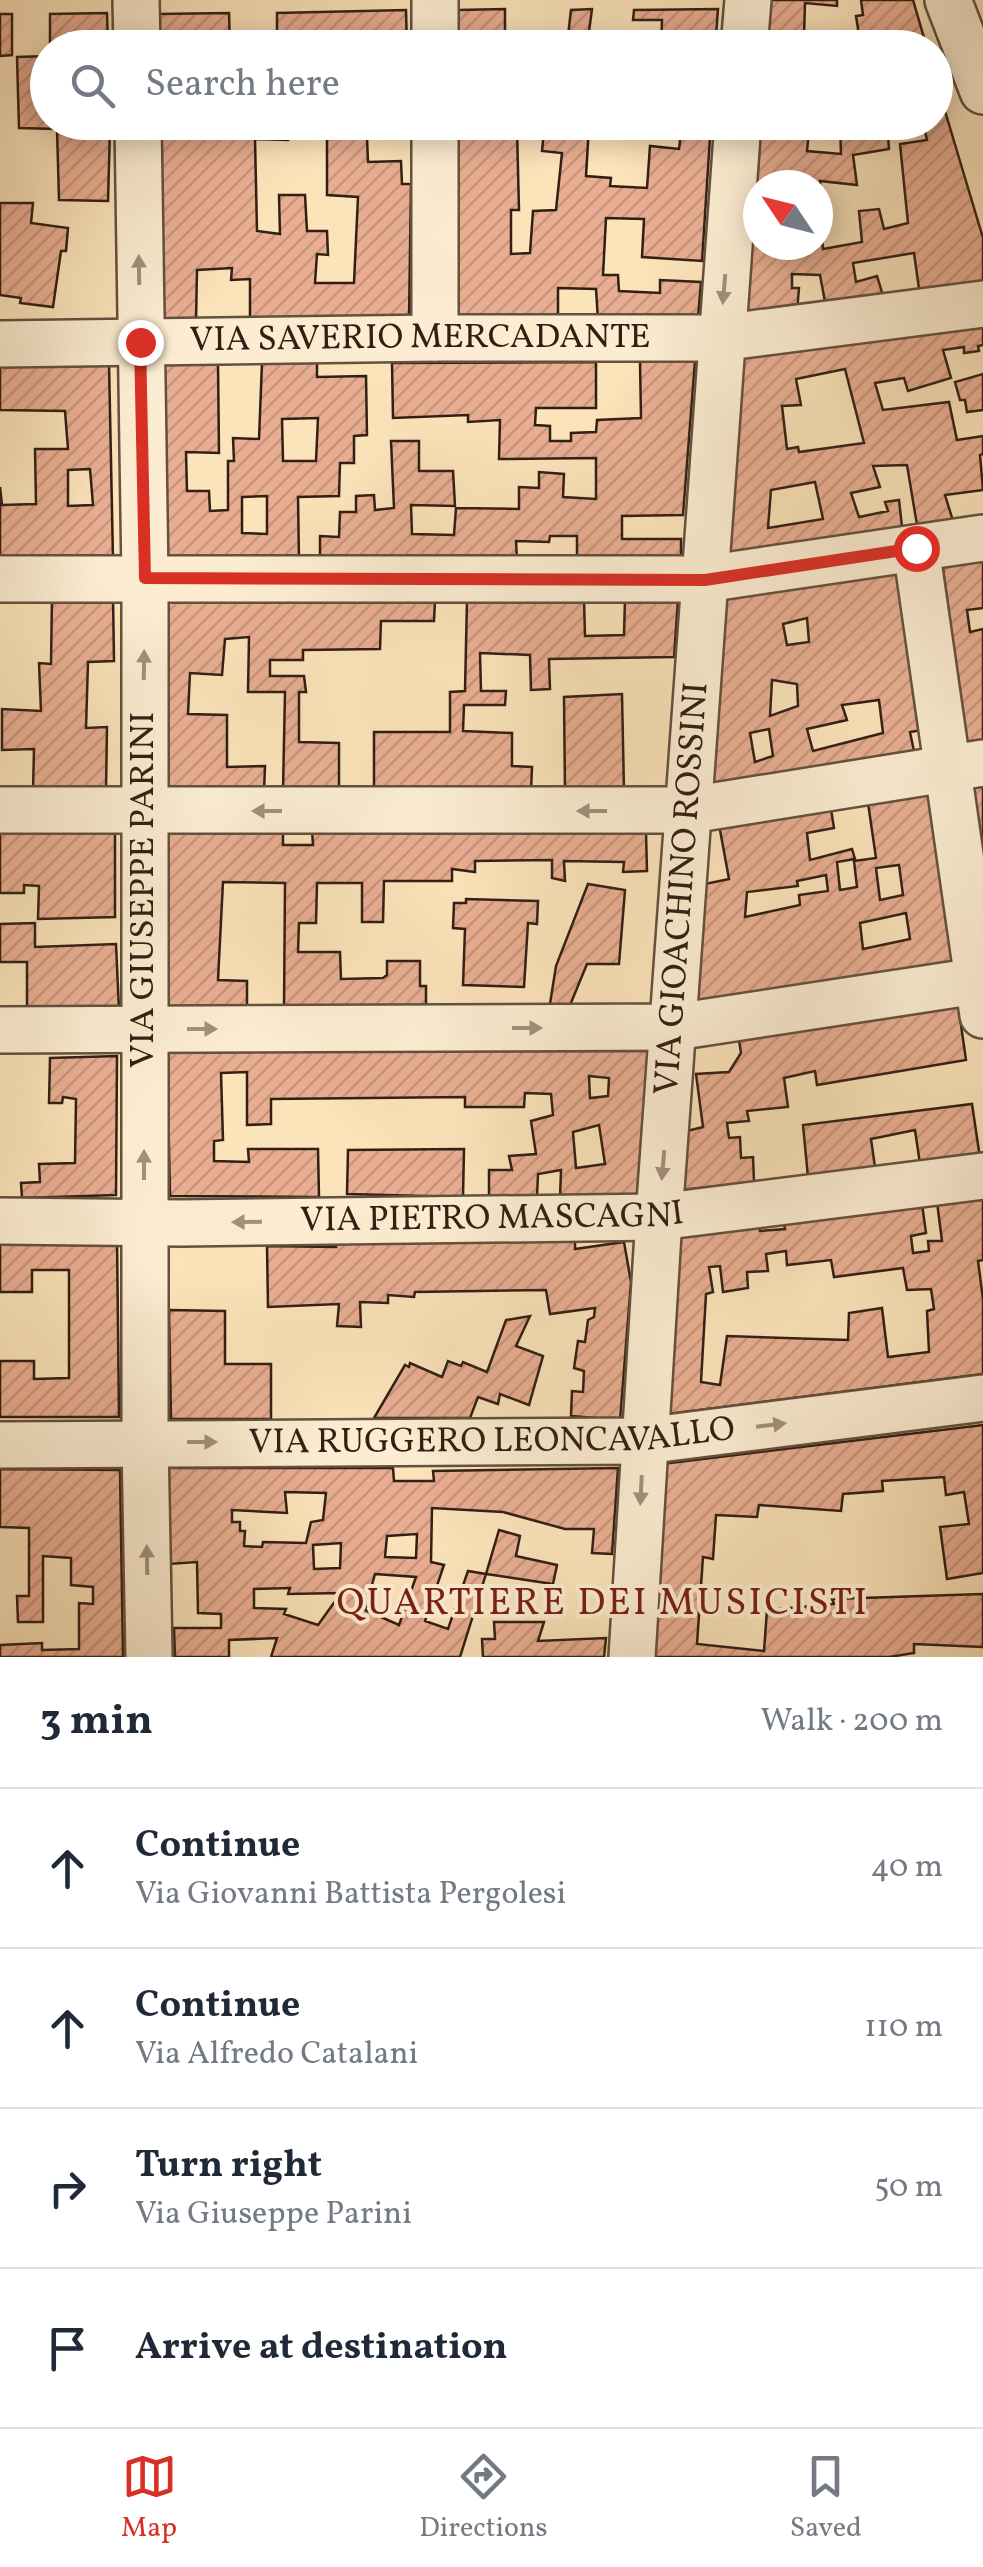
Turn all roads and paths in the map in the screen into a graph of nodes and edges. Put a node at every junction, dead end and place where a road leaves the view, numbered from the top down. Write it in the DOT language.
graph roads {
  1 [pos="136,0"];
  2 [pos="436,0"];
  3 [pos="748,0"];
  4 [pos="948,0"];
  5 [pos="136,30"];
  6 [pos="435,30"];
  7 [pos="746,30"];
  8 [pos="983,91"];
  9 [pos="138,140"];
  10 [pos="435,140"];
  11 [pos="736,140"];
  12 [pos="983,304"];
  13 [pos="434,338"];
  14 [pos="720,338"];
  15 [pos="140,342"];
  16 [pos="0,344"];
  17 [pos="983,538"];
  18 [pos="916,548"];
  19 [pos="145,578"];
  20 [pos="0,579"];
  21 [pos="705,580"];
  22 [pos="966,766"];
  23 [pos="0,810"];
  24 [pos="690,810"];
  25 [pos="143,811"];
  26 [pos="981,992"];
  27 [pos="675,1028"];
  28 [pos="144,1029"];
  29 [pos="0,1030"];
  30 [pos="983,1176"];
  31 [pos="659,1217"];
  32 [pos="0,1222"];
  33 [pos="144,1222"];
  34 [pos="983,1398"];
  35 [pos="644,1441"];
  36 [pos="144,1442"];
  37 [pos="0,1445"];
  38 [pos="149,1657"];
  39 [pos="632,1657"];
  1 -- 5 [label="street"];
  2 -- 6 [label="street"];
  3 -- 7 [label="street"];
  4 -- 8 [label="street"];
  15 -- 9 [label="street, VIA GIUSEPPE PARINI, one-way"];
  10 -- 13 [label="street"];
  11 -- 14 [label="street, VIA GIOACHINO ROSSINI, one-way"];
  12 -- 14 [label="street, VIA SAVERIO MERCADANTE"];
  13 -- 14 [label="street, VIA SAVERIO MERCADANTE"];
  13 -- 15 [label="street, VIA SAVERIO MERCADANTE"];
  14 -- 21 [label="street, VIA GIOACHINO ROSSINI"];
  15 -- 16 [label="street, VIA SAVERIO MERCADANTE"];
  15 -- 19 [label="street, VIA GIUSEPPE PARINI"];
  17 -- 18 [label="street"];
  18 -- 21 [label="street"];
  18 -- 22 [label="street"];
  19 -- 20 [label="street"];
  19 -- 21 [label="street"];
  25 -- 19 [label="street, VIA GIUSEPPE PARINI, one-way"];
  21 -- 24 [label="street, VIA GIOACHINO ROSSINI"];
  22 -- 24 [label="street"];
  22 -- 26 [label="street"];
  23 -- 25 [label="street"];
  24 -- 25 [label="street, one-way"];
  24 -- 27 [label="street, VIA GIOACHINO ROSSINI"];
  25 -- 28 [label="street, VIA GIUSEPPE PARINI"];
  26 -- 27 [label="street"];
  28 -- 27 [label="street, one-way"];
  27 -- 31 [label="street, VIA GIOACHINO ROSSINI, one-way"];
  28 -- 29 [label="street"];
  33 -- 28 [label="street, VIA GIUSEPPE PARINI, one-way"];
  30 -- 31 [label="street, VIA PIETRO MASCAGNI"];
  31 -- 33 [label="street, VIA PIETRO MASCAGNI, one-way"];
  31 -- 35 [label="street, VIA GIOACHINO ROSSINI"];
  32 -- 33 [label="street, VIA PIETRO MASCAGNI"];
  33 -- 36 [label="street, VIA GIUSEPPE PARINI"];
  35 -- 34 [label="street, VIA RUGGERO LEONCAVALLO, one-way"];
  36 -- 35 [label="street, VIA RUGGERO LEONCAVALLO, one-way"];
  35 -- 39 [label="street, VIA GIOACHINO ROSSINI, one-way"];
  36 -- 37 [label="street, VIA RUGGERO LEONCAVALLO"];
  38 -- 36 [label="street, VIA GIUSEPPE PARINI, one-way"];
}
